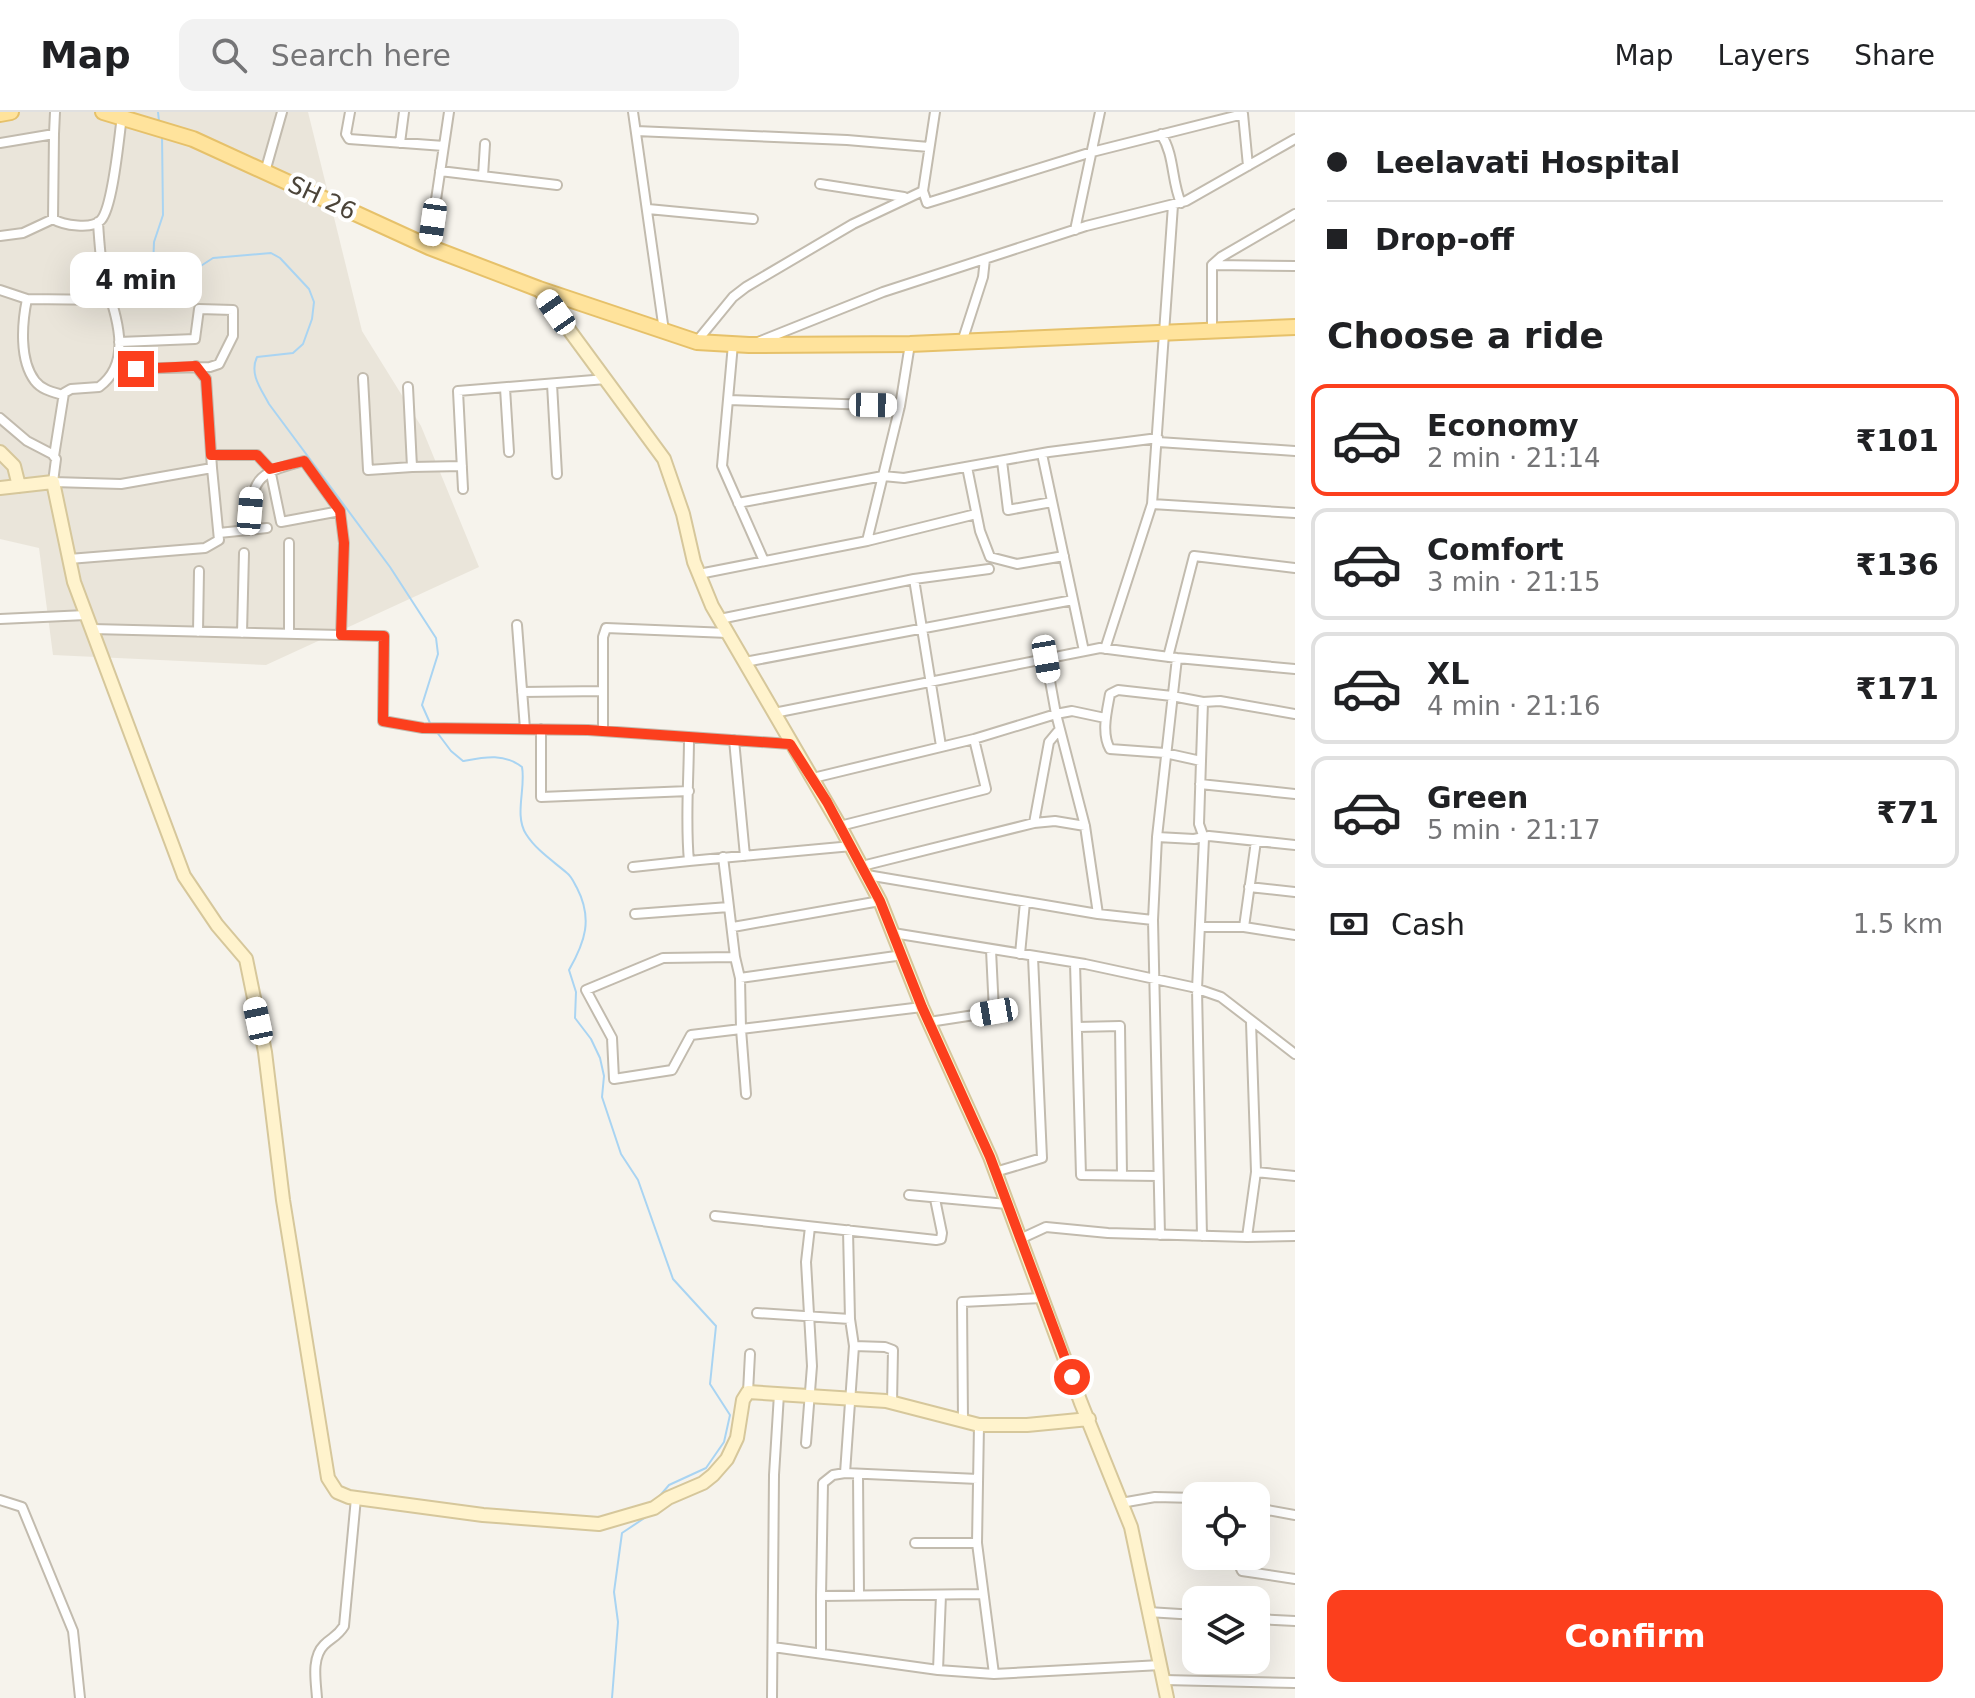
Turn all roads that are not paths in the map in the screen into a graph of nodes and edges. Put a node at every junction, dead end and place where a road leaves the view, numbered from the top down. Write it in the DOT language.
graph roads {
  1 [pos="11,112"];
  2 [pos="55,112"];
  3 [pos="282,112"];
  4 [pos="350,112"];
  5 [pos="404,112"];
  6 [pos="449,112"];
  7 [pos="633,112"];
  8 [pos="935,112"];
  9 [pos="1100,112"];
  10 [pos="110,113"];
  11 [pos="1243,113"];
  12 [pos="0,114"];
  13 [pos="636,131"];
  14 [pos="54,134"];
  15 [pos="1161,134"];
  16 [pos="1295,139"];
  17 [pos="0,143"];
  18 [pos="400,143"];
  19 [pos="485,144"];
  20 [pos="444,146"];
  21 [pos="929,147"];
  22 [pos="1092,152"];
  23 [pos="1248,166"];
  24 [pos="440,171"];
  25 [pos="265,172"];
  26 [pos="483,176"];
  27 [pos="820,184"];
  28 [pos="557,185"];
  29 [pos="923,191"];
  30 [pos="905,197"];
  31 [pos="1177,204"];
  32 [pos="648,209"];
  33 [pos="1295,214"];
  34 [pos="53,219"];
  35 [pos="753,219"];
  36 [pos="98,222"];
  37 [pos="1075,230"];
  38 [pos="0,236"];
  39 [pos="429,247"];
  40 [pos="985,259"];
  41 [pos="1212,265"];
  42 [pos="1295,266"];
  43 [pos="539,289"];
  44 [pos="0,290"];
  45 [pos="27,299"];
  46 [pos="111,300"];
  47 [pos="1295,327"];
  48 [pos="1212,330"];
  49 [pos="664,332"];
  50 [pos="1163,334"];
  51 [pos="119,342"];
  52 [pos="697,342"];
  53 [pos="962,342"];
  54 [pos="733,344"];
  55 [pos="910,344"];
  56 [pos="749,345"];
  57 [pos="196,366"];
  58 [pos="116,369"];
  59 [pos="363,378"];
  60 [pos="606,379"];
  61 [pos="552,384"];
  62 [pos="408,387"];
  63 [pos="505,388"];
  64 [pos="63,395"];
  65 [pos="729,400"];
  66 [pos="900,406"];
  67 [pos="0,418"];
  68 [pos="1158,440"];
  69 [pos="1295,451"];
  70 [pos="0,452"];
  71 [pos="509,452"];
  72 [pos="1042,454"];
  73 [pos="211,455"];
  74 [pos="54,456"];
  75 [pos="1002,461"];
  76 [pos="462,466"];
  77 [pos="412,467"];
  78 [pos="967,467"];
  79 [pos="212,468"];
  80 [pos="270,469"];
  81 [pos="557,474"];
  82 [pos="883,476"];
  83 [pos="53,482"];
  84 [pos="19,486"];
  85 [pos="0,488"];
  86 [pos="463,489"];
  87 [pos="1052,502"];
  88 [pos="738,503"];
  89 [pos="1152,504"];
  90 [pos="340,511"];
  91 [pos="1295,513"];
  92 [pos="976,514"];
  93 [pos="267,528"];
  94 [pos="249,530"];
  95 [pos="219,533"];
  96 [pos="867,541"];
  97 [pos="289,543"];
  98 [pos="244,553"];
  99 [pos="1064,556"];
  100 [pos="69,559"];
  101 [pos="764,561"];
  102 [pos="1295,568"];
  103 [pos="989,569"];
  104 [pos="199,571"];
  105 [pos="699,574"];
  106 [pos="914,579"];
  107 [pos="1073,600"];
  108 [pos="86,615"];
  109 [pos="0,619"];
  110 [pos="720,619"];
  111 [pos="517,625"];
  112 [pos="92,629"];
  113 [pos="922,629"];
  114 [pos="198,632"];
  115 [pos="242,633"];
  116 [pos="728,633"];
  117 [pos="289,634"];
  118 [pos="341,635"];
  119 [pos="1105,649"];
  120 [pos="1084,651"];
  121 [pos="1172,658"];
  122 [pos="1046,659"];
  123 [pos="745,662"];
  124 [pos="1295,669"];
  125 [pos="931,682"];
  126 [pos="603,691"];
  127 [pos="522,692"];
  128 [pos="1172,696"];
  129 [pos="1203,702"];
  130 [pos="774,713"];
  131 [pos="1056,714"];
  132 [pos="1295,714"];
  133 [pos="1105,718"];
  134 [pos="525,729"];
  135 [pos="541,729"];
  136 [pos="1059,730"];
  137 [pos="603,731"];
  138 [pos="689,737"];
  139 [pos="974,739"];
  140 [pos="734,740"];
  141 [pos="790,744"];
  142 [pos="941,746"];
  143 [pos="1165,753"];
  144 [pos="1201,761"];
  145 [pos="813,778"];
  146 [pos="1200,784"];
  147 [pos="689,791"];
  148 [pos="1295,794"];
  149 [pos="1034,823"];
  150 [pos="840,826"];
  151 [pos="1085,826"];
  152 [pos="1157,837"];
  153 [pos="1204,838"];
  154 [pos="1256,841"];
  155 [pos="1295,845"];
  156 [pos="852,846"];
  157 [pos="745,856"];
  158 [pos="723,857"];
  159 [pos="689,861"];
  160 [pos="633,867"];
  161 [pos="864,871"];
  162 [pos="1249,887"];
  163 [pos="1295,892"];
  164 [pos="880,901"];
  165 [pos="1025,902"];
  166 [pos="729,907"];
  167 [pos="635,914"];
  168 [pos="1098,914"];
  169 [pos="1153,920"];
  170 [pos="733,927"];
  171 [pos="1200,927"];
  172 [pos="1244,927"];
  173 [pos="893,933"];
  174 [pos="1295,935"];
  175 [pos="991,950"];
  176 [pos="1020,954"];
  177 [pos="903,955"];
  178 [pos="735,957"];
  179 [pos="1033,957"];
  180 [pos="1075,963"];
  181 [pos="740,978"];
  182 [pos="1153,979"];
  183 [pos="1197,989"];
  184 [pos="922,1007"];
  185 [pos="929,1022"];
  186 [pos="1251,1022"];
  187 [pos="1077,1027"];
  188 [pos="741,1029"];
  189 [pos="1295,1054"];
  190 [pos="746,1094"];
  191 [pos="995,1172"];
  192 [pos="1256,1172"];
  193 [pos="1122,1175"];
  194 [pos="1158,1176"];
  195 [pos="1295,1176"];
  196 [pos="909,1195"];
  197 [pos="935,1199"];
  198 [pos="1007,1204"];
  199 [pos="715,1216"];
  200 [pos="810,1227"];
  201 [pos="848,1230"];
  202 [pos="1160,1235"];
  203 [pos="1202,1236"];
  204 [pos="1295,1236"];
  205 [pos="1247,1237"];
  206 [pos="1020,1239"];
  207 [pos="1042,1298"];
  208 [pos="757,1313"];
  209 [pos="809,1317"];
  210 [pos="850,1319"];
  211 [pos="854,1346"];
  212 [pos="750,1354"];
  213 [pos="748,1392"];
  214 [pos="778,1394"];
  215 [pos="808,1396"];
  216 [pos="848,1399"];
  217 [pos="892,1403"];
  218 [pos="1089,1419"];
  219 [pos="963,1421"];
  220 [pos="979,1425"];
  221 [pos="806,1443"];
  222 [pos="845,1473"];
  223 [pos="858,1474"];
  224 [pos="978,1479"];
  225 [pos="356,1498"];
  226 [pos="1182,1498"];
  227 [pos="0,1500"];
  228 [pos="1121,1503"];
  229 [pos="1270,1511"];
  230 [pos="1295,1515"];
  231 [pos="915,1543"];
  232 [pos="977,1543"];
  233 [pos="1242,1570"];
  234 [pos="1295,1579"];
  235 [pos="859,1594"];
  236 [pos="982,1594"];
  237 [pos="941,1595"];
  238 [pos="821,1596"];
  239 [pos="1148,1612"];
  240 [pos="1182,1614"];
  241 [pos="1270,1620"];
  242 [pos="1295,1621"];
  243 [pos="773,1647"];
  244 [pos="821,1652"];
  245 [pos="1161,1665"];
  246 [pos="938,1670"];
  247 [pos="994,1674"];
  248 [pos="1164,1680"];
  249 [pos="1295,1683"];
  250 [pos="80,1698"];
  251 [pos="317,1698"];
  252 [pos="772,1698"];
  253 [pos="1167,1698"];
  1 -- 12 [label="main road"];
  2 -- 14 [label="street"];
  3 -- 25 [label="street"];
  4 -- 18 [label="street"];
  5 -- 18 [label="street"];
  6 -- 20 [label="street"];
  7 -- 13 [label="street"];
  8 -- 21 [label="street"];
  9 -- 22 [label="street"];
  10 -- 25 [label="main road, SH 26"];
  10 -- 36 [label="street"];
  11 -- 15 [label="street"];
  11 -- 23 [label="street"];
  13 -- 21 [label="street"];
  13 -- 32 [label="street"];
  14 -- 17 [label="street"];
  14 -- 34 [label="street"];
  15 -- 22 [label="street"];
  15 -- 31 [label="street"];
  16 -- 23 [label="street"];
  18 -- 20 [label="street"];
  19 -- 26 [label="street"];
  20 -- 24 [label="street"];
  21 -- 29 [label="street"];
  22 -- 29 [label="street"];
  22 -- 37 [label="street"];
  23 -- 31 [label="street"];
  24 -- 26 [label="street"];
  24 -- 39 [label="street"];
  25 -- 39 [label="main road, SH 26"];
  26 -- 28 [label="street"];
  27 -- 30 [label="street"];
  29 -- 30 [label="street"];
  30 -- 52 [label="street"];
  31 -- 37 [label="street"];
  31 -- 50 [label="street"];
  32 -- 35 [label="street"];
  32 -- 49 [label="street"];
  33 -- 41 [label="street"];
  34 -- 36 [label="street"];
  34 -- 38 [label="street"];
  36 -- 46 [label="street"];
  37 -- 40 [label="street"];
  39 -- 43 [label="main road, SH 26"];
  40 -- 53 [label="street"];
  40 -- 56 [label="street"];
  41 -- 42 [label="street"];
  41 -- 48 [label="street"];
  43 -- 49 [label="main road, SH 26"];
  43 -- 60 [label="main road"];
  44 -- 45 [label="street"];
  45 -- 46 [label="street"];
  45 -- 64 [label="street"];
  46 -- 51 [label="street"];
  47 -- 48 [label="main road, SH 26"];
  48 -- 50 [label="main road, SH 26"];
  49 -- 52 [label="main road, SH 26"];
  50 -- 53 [label="main road, SH 26"];
  50 -- 68 [label="street"];
  51 -- 57 [label="street"];
  51 -- 58 [label="street"];
  52 -- 54 [label="main road, SH 26"];
  53 -- 55 [label="main road, SH 26"];
  54 -- 56 [label="main road, SH 26"];
  54 -- 65 [label="street"];
  55 -- 56 [label="main road, SH 26"];
  55 -- 66 [label="street"];
  57 -- 58 [label="street"];
  57 -- 73 [label="street"];
  58 -- 64 [label="street"];
  59 -- 77 [label="street"];
  60 -- 61 [label="street"];
  60 -- 105 [label="main road"];
  61 -- 63 [label="street"];
  61 -- 81 [label="street"];
  62 -- 77 [label="street"];
  63 -- 71 [label="street"];
  63 -- 76 [label="street"];
  64 -- 74 [label="street"];
  65 -- 66 [label="street"];
  65 -- 88 [label="street"];
  66 -- 82 [label="street"];
  67 -- 74 [label="street"];
  68 -- 69 [label="street"];
  68 -- 72 [label="street"];
  68 -- 89 [label="street"];
  70 -- 84 [label="main road"];
  72 -- 75 [label="street"];
  72 -- 87 [label="street"];
  73 -- 79 [label="street"];
  73 -- 80 [label="street"];
  74 -- 83 [label="street"];
  75 -- 78 [label="street"];
  75 -- 87 [label="street"];
  76 -- 77 [label="street"];
  76 -- 86 [label="street"];
  78 -- 82 [label="street"];
  78 -- 92 [label="street"];
  79 -- 83 [label="street"];
  79 -- 95 [label="street"];
  80 -- 90 [label="street"];
  80 -- 90 [label="street"];
  80 -- 94 [label="street"];
  82 -- 88 [label="street"];
  82 -- 96 [label="street"];
  83 -- 84 [label="main road"];
  83 -- 100 [label="main road"];
  84 -- 85 [label="main road"];
  87 -- 99 [label="street"];
  88 -- 101 [label="street"];
  89 -- 91 [label="street"];
  89 -- 119 [label="street"];
  90 -- 118 [label="street"];
  92 -- 96 [label="street"];
  92 -- 99 [label="street"];
  93 -- 94 [label="street"];
  94 -- 95 [label="street"];
  95 -- 100 [label="street"];
  96 -- 101 [label="street"];
  97 -- 117 [label="street"];
  98 -- 115 [label="street"];
  99 -- 107 [label="street"];
  100 -- 108 [label="main road"];
  101 -- 105 [label="street"];
  102 -- 121 [label="street"];
  103 -- 106 [label="street"];
  104 -- 114 [label="street"];
  105 -- 110 [label="main road"];
  106 -- 110 [label="street"];
  106 -- 113 [label="street"];
  107 -- 113 [label="street"];
  107 -- 120 [label="street"];
  108 -- 109 [label="street"];
  108 -- 112 [label="main road"];
  110 -- 116 [label="main road"];
  111 -- 127 [label="street"];
  112 -- 114 [label="street"];
  112 -- 225 [label="main road"];
  113 -- 123 [label="street"];
  113 -- 125 [label="street"];
  114 -- 115 [label="street"];
  115 -- 117 [label="street"];
  116 -- 123 [label="main road"];
  116 -- 126 [label="street"];
  117 -- 118 [label="street"];
  118 -- 134 [label="street"];
  119 -- 120 [label="street"];
  119 -- 121 [label="street"];
  120 -- 122 [label="street"];
  121 -- 124 [label="street"];
  121 -- 128 [label="street"];
  122 -- 125 [label="street"];
  122 -- 131 [label="street"];
  123 -- 130 [label="main road"];
  125 -- 130 [label="street"];
  125 -- 142 [label="street"];
  126 -- 127 [label="street"];
  126 -- 137 [label="street"];
  127 -- 134 [label="street"];
  128 -- 129 [label="street"];
  128 -- 133 [label="street"];
  128 -- 143 [label="street"];
  129 -- 132 [label="street"];
  129 -- 144 [label="street"];
  130 -- 141 [label="main road"];
  131 -- 133 [label="street"];
  131 -- 136 [label="street"];
  131 -- 139 [label="street"];
  133 -- 143 [label="street"];
  134 -- 135 [label="street"];
  135 -- 137 [label="street"];
  135 -- 147 [label="street"];
  136 -- 149 [label="street"];
  136 -- 151 [label="street"];
  137 -- 138 [label="street"];
  138 -- 140 [label="street"];
  138 -- 147 [label="street"];
  139 -- 142 [label="street"];
  139 -- 150 [label="street"];
  140 -- 141 [label="street"];
  140 -- 157 [label="street"];
  141 -- 145 [label="main road"];
  142 -- 145 [label="street"];
  143 -- 144 [label="street"];
  143 -- 152 [label="street"];
  144 -- 146 [label="street"];
  145 -- 150 [label="main road"];
  146 -- 148 [label="street"];
  146 -- 153 [label="street"];
  147 -- 159 [label="street"];
  149 -- 151 [label="street"];
  149 -- 161 [label="street"];
  150 -- 156 [label="main road"];
  151 -- 168 [label="street"];
  152 -- 153 [label="street"];
  152 -- 169 [label="street"];
  153 -- 154 [label="street"];
  153 -- 171 [label="street"];
  154 -- 155 [label="street"];
  154 -- 162 [label="street"];
  156 -- 157 [label="street"];
  156 -- 161 [label="main road"];
  157 -- 158 [label="street"];
  158 -- 159 [label="street"];
  158 -- 166 [label="street"];
  159 -- 160 [label="street"];
  161 -- 164 [label="main road"];
  161 -- 165 [label="street"];
  162 -- 163 [label="street"];
  162 -- 172 [label="street"];
  164 -- 170 [label="street"];
  164 -- 173 [label="main road"];
  165 -- 168 [label="street"];
  165 -- 176 [label="street"];
  166 -- 167 [label="street"];
  166 -- 170 [label="street"];
  168 -- 169 [label="street"];
  169 -- 182 [label="street"];
  170 -- 178 [label="street"];
  171 -- 172 [label="street"];
  171 -- 183 [label="street"];
  172 -- 174 [label="street"];
  173 -- 175 [label="street"];
  173 -- 177 [label="main road"];
  175 -- 176 [label="street"];
  175 -- 185 [label="street"];
  176 -- 179 [label="street"];
  177 -- 181 [label="street"];
  177 -- 184 [label="main road"];
  178 -- 181 [label="street"];
  178 -- 188 [label="street"];
  179 -- 180 [label="street"];
  179 -- 191 [label="street"];
  180 -- 182 [label="street"];
  180 -- 187 [label="street"];
  181 -- 188 [label="street"];
  182 -- 183 [label="street"];
  182 -- 194 [label="street"];
  183 -- 186 [label="street"];
  183 -- 203 [label="street"];
  184 -- 185 [label="main road"];
  184 -- 188 [label="street"];
  185 -- 191 [label="main road"];
  186 -- 189 [label="street"];
  186 -- 192 [label="street"];
  187 -- 193 [label="street"];
  187 -- 193 [label="street"];
  188 -- 190 [label="street"];
  191 -- 198 [label="main road"];
  192 -- 195 [label="street"];
  192 -- 205 [label="street"];
  193 -- 194 [label="street"];
  194 -- 202 [label="street"];
  196 -- 197 [label="street"];
  197 -- 198 [label="street"];
  197 -- 201 [label="street"];
  198 -- 206 [label="main road"];
  199 -- 200 [label="street"];
  200 -- 201 [label="street"];
  200 -- 209 [label="street"];
  201 -- 210 [label="street"];
  202 -- 203 [label="street"];
  202 -- 206 [label="street"];
  203 -- 205 [label="street"];
  204 -- 205 [label="street"];
  206 -- 207 [label="main road"];
  207 -- 218 [label="main road"];
  207 -- 219 [label="street"];
  208 -- 209 [label="street"];
  209 -- 210 [label="street"];
  209 -- 215 [label="street"];
  210 -- 211 [label="street"];
  211 -- 216 [label="street"];
  211 -- 217 [label="street"];
  212 -- 213 [label="street"];
  213 -- 214 [label="main road"];
  213 -- 225 [label="main road"];
  214 -- 215 [label="main road"];
  214 -- 243 [label="street"];
  215 -- 216 [label="main road"];
  215 -- 221 [label="street"];
  216 -- 217 [label="main road"];
  216 -- 222 [label="street"];
  217 -- 219 [label="main road"];
  218 -- 220 [label="main road"];
  218 -- 228 [label="main road"];
  219 -- 220 [label="main road"];
  220 -- 224 [label="street"];
  222 -- 223 [label="street"];
  222 -- 238 [label="street"];
  223 -- 224 [label="street"];
  223 -- 235 [label="street"];
  224 -- 232 [label="street"];
  225 -- 251 [label="street"];
  226 -- 228 [label="street"];
  227 -- 250 [label="street"];
  228 -- 239 [label="main road"];
  229 -- 230 [label="street"];
  231 -- 232 [label="street"];
  232 -- 236 [label="street"];
  233 -- 234 [label="street"];
  235 -- 237 [label="street"];
  235 -- 238 [label="street"];
  236 -- 237 [label="street"];
  236 -- 247 [label="street"];
  237 -- 246 [label="street"];
  238 -- 244 [label="street"];
  239 -- 240 [label="street"];
  239 -- 245 [label="main road"];
  241 -- 242 [label="street"];
  243 -- 244 [label="street"];
  243 -- 252 [label="street"];
  244 -- 246 [label="street"];
  245 -- 247 [label="street"];
  245 -- 248 [label="main road"];
  246 -- 247 [label="street"];
  248 -- 249 [label="street"];
  248 -- 253 [label="main road"];
}
